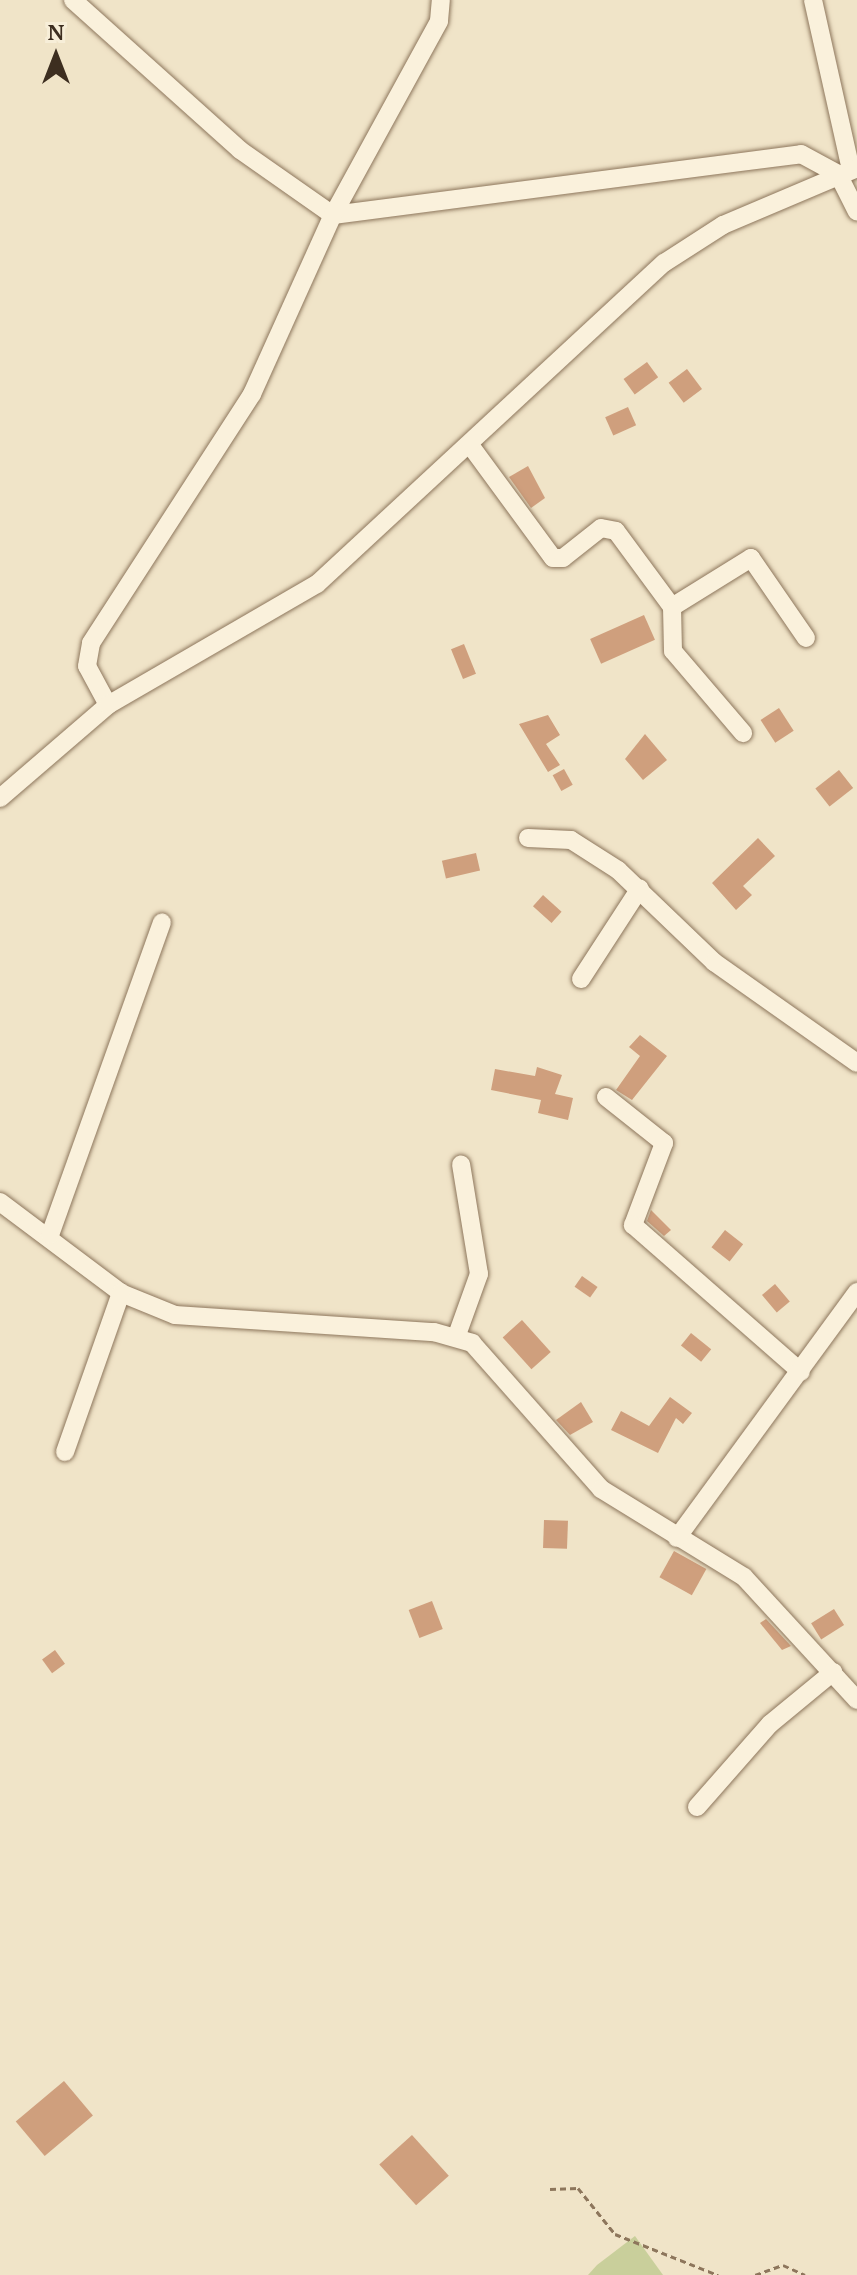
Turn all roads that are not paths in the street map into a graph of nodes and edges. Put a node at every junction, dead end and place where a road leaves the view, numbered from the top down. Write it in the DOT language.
graph roads {
  1 [pos="73,0"];
  2 [pos="441,0"];
  3 [pos="813,0"];
  4 [pos="848,171"];
  5 [pos="857,212"];
  6 [pos="333,215"];
  7 [pos="470,445"];
  8 [pos="672,607"];
  9 [pos="806,638"];
  10 [pos="108,705"];
  11 [pos="743,733"];
  12 [pos="0,798"];
  13 [pos="528,838"];
  14 [pos="640,888"];
  15 [pos="162,922"];
  16 [pos="581,979"];
  17 [pos="857,1063"];
  18 [pos="606,1097"];
  19 [pos="461,1164"];
  20 [pos="0,1202"];
  21 [pos="50,1235"];
  22 [pos="857,1292"];
  23 [pos="121,1293"];
  24 [pos="457,1335"];
  25 [pos="801,1372"];
  26 [pos="65,1452"];
  27 [pos="677,1538"];
  28 [pos="833,1672"];
  29 [pos="857,1700"];
  30 [pos="697,1807"];
  1 -- 6 [label="street"];
  2 -- 6 [label="street"];
  3 -- 4 [label="street"];
  4 -- 5 [label="street"];
  4 -- 6 [label="street"];
  4 -- 7 [label="street"];
  6 -- 10 [label="street"];
  7 -- 8 [label="street"];
  7 -- 10 [label="street"];
  8 -- 9 [label="street"];
  8 -- 11 [label="street"];
  10 -- 12 [label="street"];
  13 -- 14 [label="street"];
  14 -- 16 [label="street"];
  14 -- 17 [label="street"];
  15 -- 21 [label="street"];
  18 -- 25 [label="street"];
  19 -- 24 [label="street"];
  20 -- 21 [label="street"];
  21 -- 23 [label="street"];
  22 -- 25 [label="street"];
  23 -- 24 [label="street"];
  23 -- 26 [label="street"];
  24 -- 27 [label="street"];
  25 -- 27 [label="street"];
  27 -- 28 [label="street"];
  28 -- 29 [label="street"];
  28 -- 30 [label="street"];
}
